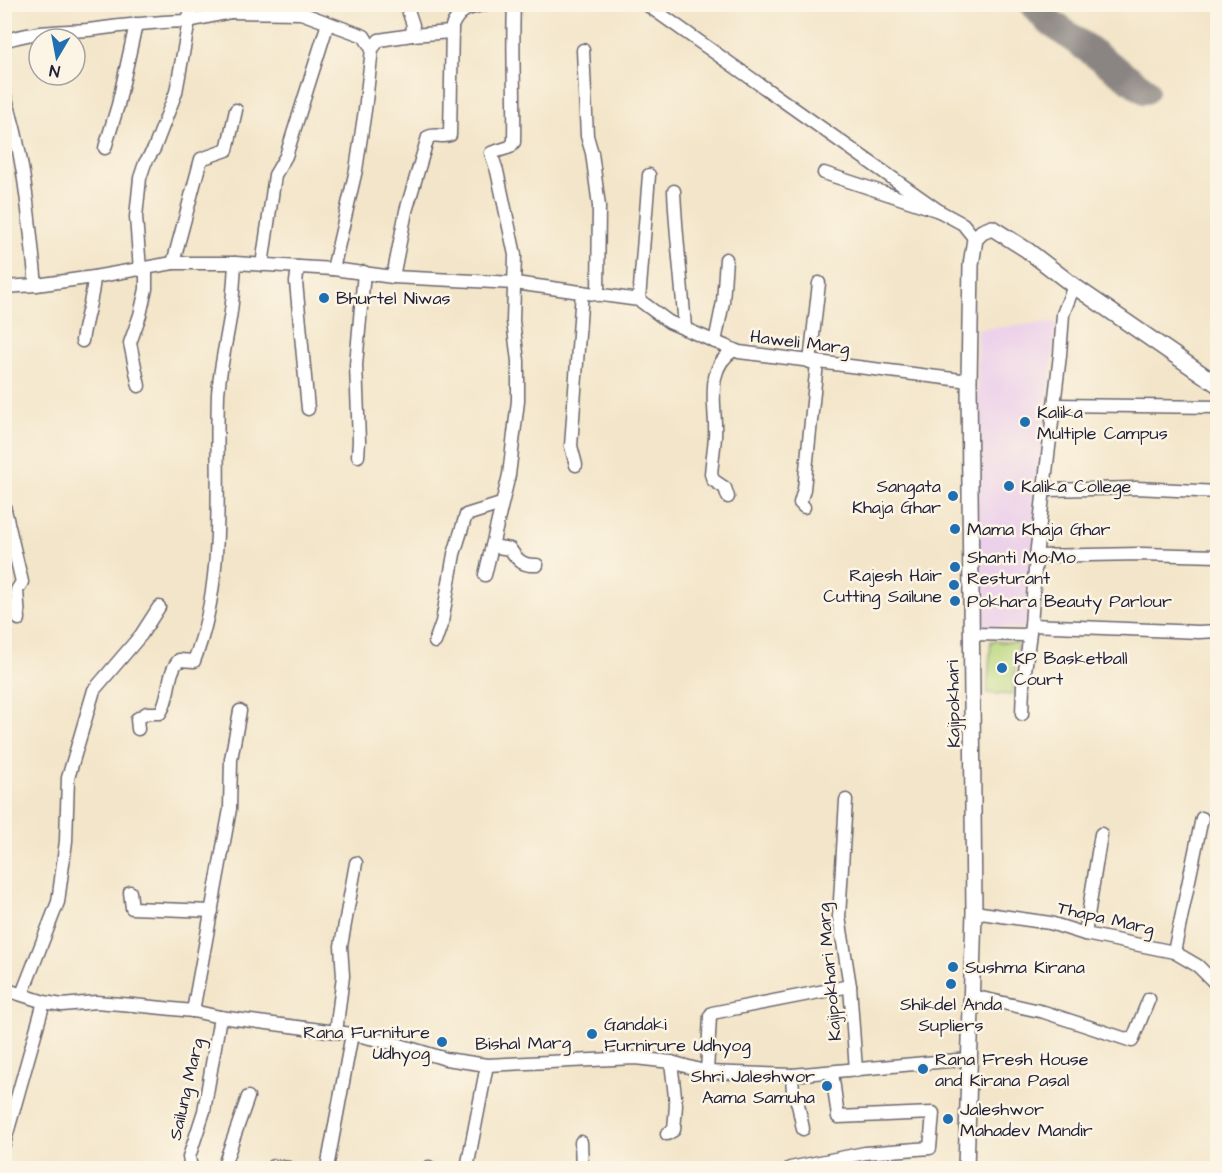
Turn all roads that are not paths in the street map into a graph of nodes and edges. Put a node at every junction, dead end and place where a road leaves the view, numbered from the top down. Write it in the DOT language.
graph roads {
  1 [pos="191,4"];
  2 [pos="406,4"];
  3 [pos="486,4"];
  4 [pos="514,4"];
  5 [pos="646,4"];
  6 [pos="231,8"];
  7 [pos="301,9"];
  8 [pos="189,21"];
  9 [pos="328,23"];
  10 [pos="136,24"];
  11 [pos="451,32"];
  12 [pos="412,35"];
  13 [pos="4,41"];
  14 [pos="372,48"];
  15 [pos="583,50"];
  16 [pos="4,93"];
  17 [pos="236,110"];
  18 [pos="105,148"];
  19 [pos="825,173"];
  20 [pos="649,176"];
  21 [pos="674,191"];
  22 [pos="939,211"];
  23 [pos="975,239"];
  24 [pos="726,259"];
  25 [pos="173,263"];
  26 [pos="235,263"];
  27 [pos="262,265"];
  28 [pos="298,267"];
  29 [pos="333,269"];
  30 [pos="143,270"];
  31 [pos="364,273"];
  32 [pos="94,277"];
  33 [pos="393,277"];
  34 [pos="819,283"];
  35 [pos="515,284"];
  36 [pos="36,285"];
  37 [pos="1074,286"];
  38 [pos="4,287"];
  39 [pos="582,292"];
  40 [pos="598,295"];
  41 [pos="639,300"];
  42 [pos="685,329"];
  43 [pos="82,340"];
  44 [pos="715,342"];
  45 [pos="734,350"];
  46 [pos="814,363"];
  47 [pos="969,381"];
  48 [pos="1218,385"];
  49 [pos="139,386"];
  50 [pos="1054,405"];
  51 [pos="1218,406"];
  52 [pos="308,409"];
  53 [pos="358,456"];
  54 [pos="576,465"];
  55 [pos="1045,490"];
  56 [pos="1218,492"];
  57 [pos="728,497"];
  58 [pos="501,504"];
  59 [pos="4,506"];
  60 [pos="804,507"];
  61 [pos="492,546"];
  62 [pos="1036,556"];
  63 [pos="1218,556"];
  64 [pos="537,565"];
  65 [pos="485,575"];
  66 [pos="159,607"];
  67 [pos="19,619"];
  68 [pos="1030,630"];
  69 [pos="1218,631"];
  70 [pos="972,634"];
  71 [pos="435,642"];
  72 [pos="240,711"];
  73 [pos="1022,714"];
  74 [pos="138,729"];
  75 [pos="846,800"];
  76 [pos="1202,818"];
  77 [pos="1101,834"];
  78 [pos="356,863"];
  79 [pos="130,892"];
  80 [pos="212,911"];
  81 [pos="974,912"];
  82 [pos="1085,934"];
  83 [pos="1174,952"];
  84 [pos="849,986"];
  85 [pos="1218,986"];
  86 [pos="4,989"];
  87 [pos="22,994"];
  88 [pos="972,996"];
  89 [pos="1149,999"];
  90 [pos="44,1002"];
  91 [pos="193,1011"];
  92 [pos="220,1017"];
  93 [pos="336,1032"];
  94 [pos="352,1034"];
  95 [pos="970,1059"];
  96 [pos="671,1062"];
  97 [pos="488,1065"];
  98 [pos="856,1070"];
  99 [pos="707,1072"];
  100 [pos="832,1072"];
  101 [pos="792,1075"];
  102 [pos="248,1097"];
  103 [pos="803,1129"];
  104 [pos="667,1134"];
  105 [pos="581,1142"];
  106 [pos="4,1144"];
  107 [pos="273,1166"];
  108 [pos="191,1168"];
  109 [pos="223,1168"];
  110 [pos="289,1168"];
  111 [pos="327,1168"];
  112 [pos="467,1168"];
  113 [pos="582,1168"];
  114 [pos="790,1168"];
  115 [pos="966,1168"];
  1 -- 8 [label="street"];
  2 -- 12 [label="street"];
  3 -- 11 [label="street"];
  4 -- 35 [label="street"];
  5 -- 22 [label="street"];
  6 -- 7 [label="street"];
  6 -- 8 [label="street"];
  7 -- 9 [label="street"];
  8 -- 10 [label="street"];
  8 -- 30 [label="street"];
  9 -- 14 [label="street"];
  9 -- 27 [label="street"];
  10 -- 13 [label="street"];
  10 -- 18 [label="street"];
  11 -- 12 [label="street"];
  11 -- 33 [label="street"];
  12 -- 14 [label="street"];
  14 -- 29 [label="street"];
  15 -- 40 [label="street"];
  16 -- 36 [label="street"];
  17 -- 25 [label="street"];
  19 -- 22 [label="street"];
  20 -- 41 [label="street"];
  21 -- 42 [label="street"];
  22 -- 23 [label="street"];
  23 -- 37 [label="main road"];
  23 -- 47 [label="main road, Kajipokhari"];
  24 -- 44 [label="street"];
  25 -- 26 [label="street"];
  25 -- 30 [label="street"];
  26 -- 27 [label="street"];
  26 -- 74 [label="street"];
  27 -- 28 [label="street"];
  28 -- 29 [label="street"];
  28 -- 52 [label="street"];
  29 -- 31 [label="street"];
  30 -- 32 [label="street"];
  30 -- 49 [label="street"];
  31 -- 33 [label="street"];
  31 -- 53 [label="street"];
  32 -- 36 [label="street"];
  32 -- 43 [label="street"];
  33 -- 35 [label="street"];
  34 -- 46 [label="street"];
  35 -- 39 [label="street"];
  35 -- 58 [label="street"];
  36 -- 38 [label="street"];
  37 -- 48 [label="main road"];
  37 -- 50 [label="street"];
  39 -- 40 [label="street"];
  39 -- 54 [label="street"];
  40 -- 41 [label="street"];
  41 -- 42 [label="street, Haweli Marg"];
  42 -- 44 [label="street, Haweli Marg"];
  44 -- 45 [label="street, Haweli Marg"];
  45 -- 46 [label="street, Haweli Marg"];
  45 -- 57 [label="street"];
  46 -- 47 [label="street, Haweli Marg"];
  46 -- 60 [label="street"];
  47 -- 70 [label="main road, Kajipokhari"];
  50 -- 51 [label="street"];
  50 -- 55 [label="street"];
  55 -- 56 [label="street"];
  55 -- 62 [label="street"];
  58 -- 61 [label="street"];
  58 -- 71 [label="street"];
  59 -- 67 [label="street"];
  61 -- 64 [label="street"];
  61 -- 65 [label="street"];
  62 -- 63 [label="street"];
  62 -- 68 [label="street"];
  66 -- 87 [label="street"];
  68 -- 69 [label="street"];
  68 -- 70 [label="street"];
  68 -- 73 [label="street"];
  70 -- 81 [label="main road, Kajipokhari"];
  72 -- 80 [label="street"];
  75 -- 84 [label="street, Kajipokhari Marg"];
  76 -- 83 [label="street"];
  77 -- 82 [label="street"];
  78 -- 93 [label="street"];
  79 -- 80 [label="street"];
  80 -- 91 [label="street"];
  81 -- 82 [label="street, Thapa Marg"];
  81 -- 88 [label="main road, Kajipokhari"];
  82 -- 83 [label="street, Thapa Marg"];
  83 -- 85 [label="street, Thapa Marg"];
  84 -- 98 [label="street, Kajipokhari Marg"];
  84 -- 99 [label="street"];
  86 -- 87 [label="street, Bishal Marg"];
  87 -- 90 [label="street, Bishal Marg"];
  88 -- 89 [label="street"];
  88 -- 95 [label="main road, Kajipokhari"];
  90 -- 91 [label="street, Bishal Marg"];
  90 -- 106 [label="street"];
  91 -- 92 [label="street, Bishal Marg"];
  92 -- 93 [label="street, Bishal Marg"];
  92 -- 108 [label="street, Sailung Marg"];
  93 -- 94 [label="street, Bishal Marg"];
  94 -- 97 [label="street, Bishal Marg"];
  94 -- 111 [label="street"];
  95 -- 98 [label="street, Bishal Marg"];
  95 -- 115 [label="main road, Kajipokhari"];
  96 -- 97 [label="street, Bishal Marg"];
  96 -- 99 [label="street, Bishal Marg"];
  96 -- 104 [label="street"];
  97 -- 112 [label="street"];
  98 -- 100 [label="street, Bishal Marg"];
  99 -- 101 [label="street, Bishal Marg"];
  100 -- 101 [label="street, Bishal Marg"];
  100 -- 114 [label="street"];
  101 -- 103 [label="street"];
  102 -- 109 [label="street"];
  105 -- 113 [label="street"];
  107 -- 110 [label="street"];
}
